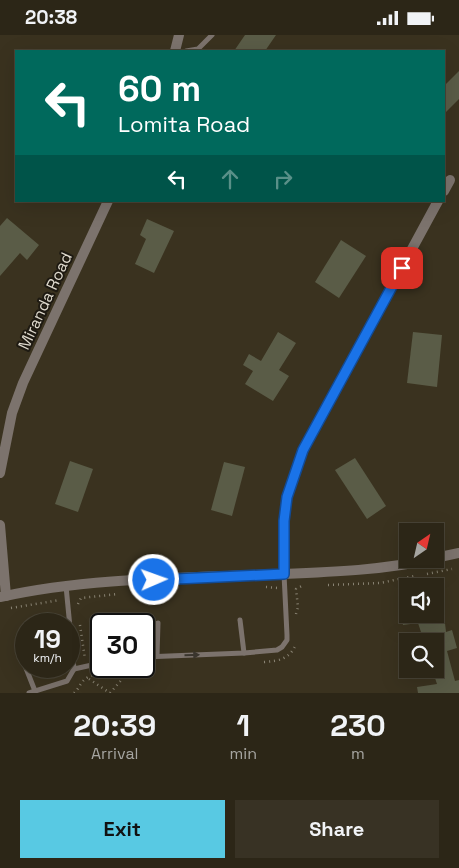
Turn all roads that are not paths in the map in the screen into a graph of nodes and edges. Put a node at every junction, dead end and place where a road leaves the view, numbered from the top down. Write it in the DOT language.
graph roads {
  1 [pos="179,35"];
  2 [pos="212,35"];
  3 [pos="180,50"];
  4 [pos="189,50"];
  5 [pos="450,180"];
  6 [pos="445,189"];
  7 [pos="108,202"];
  8 [pos="437,202"];
  9 [pos="0,473"];
  10 [pos="0,525"];
  11 [pos="459,553"];
  12 [pos="444,557"];
  13 [pos="399,565"];
  14 [pos="284,574"];
  15 [pos="66,586"];
  16 [pos="3,597"];
  17 [pos="69,613"];
  18 [pos="240,620"];
  19 [pos="158,623"];
  20 [pos="244,653"];
  21 [pos="157,656"];
  22 [pos="30,678"];
  23 [pos="69,678"];
  24 [pos="35,691"];
  25 [pos="29,693"];
  1 -- 3 [label="street"];
  2 -- 4 [label="lane"];
  5 -- 6 [label="street"];
  7 -- 9 [label="street, Miranda Road"];
  8 -- 14 [label="street"];
  10 -- 16 [label="street"];
  11 -- 12 [label="street"];
  13 -- 14 [label="street"];
  14 -- 15 [label="street"];
  14 -- 20 [label="lane"];
  15 -- 16 [label="street"];
  15 -- 17 [label="lane"];
  18 -- 20 [label="lane"];
  19 -- 21 [label="lane"];
  21 -- 20 [label="lane, one-way"];
  22 -- 24 [label="lane"];
  23 -- 24 [label="lane"];
  24 -- 25 [label="lane"];
}
